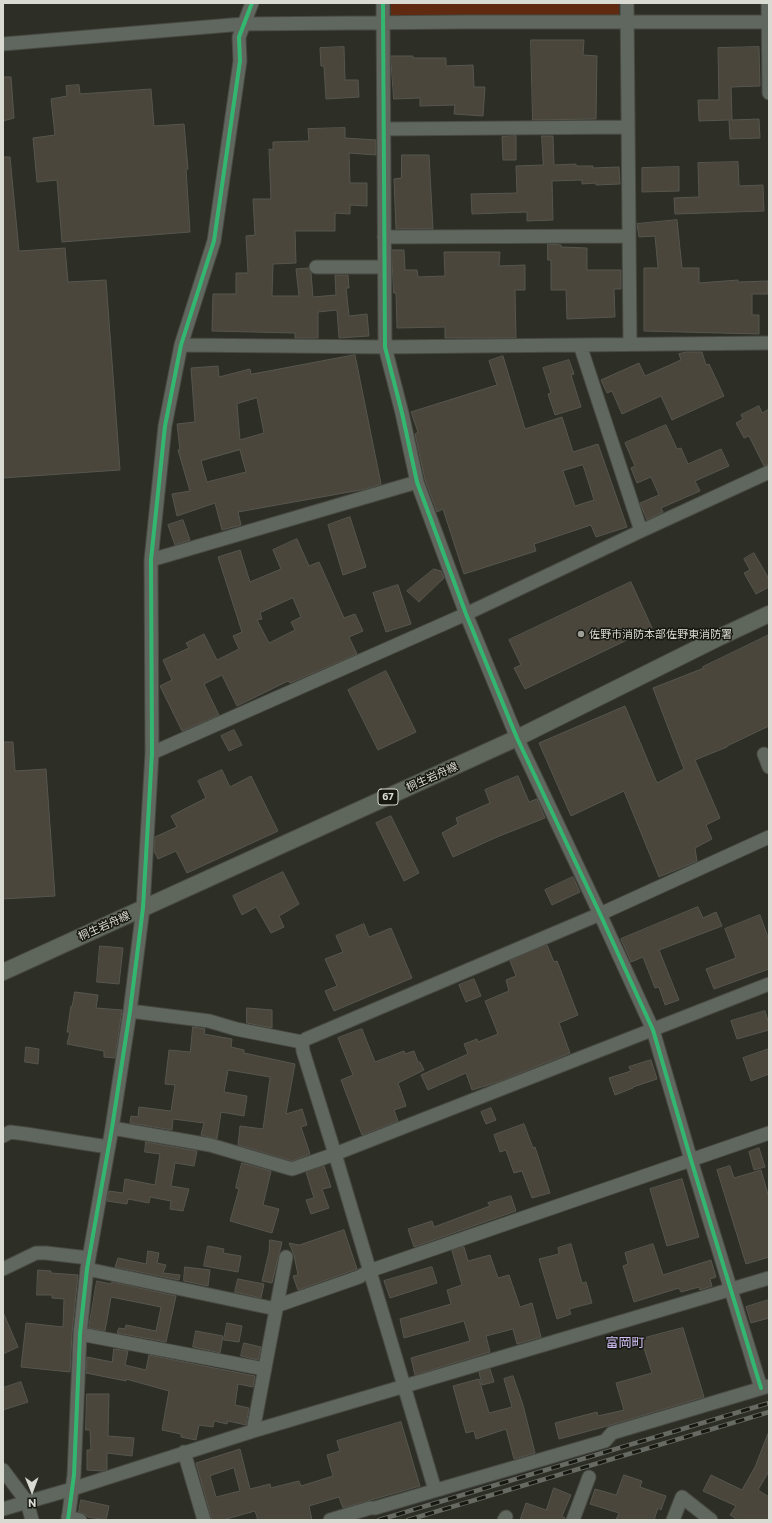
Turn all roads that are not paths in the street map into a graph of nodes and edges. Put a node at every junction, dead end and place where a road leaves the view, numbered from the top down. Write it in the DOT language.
graph roads {
  1 [pos="252,3"];
  2 [pos="383,3"];
  3 [pos="627,3"];
  4 [pos="768,3"];
  5 [pos="627,21"];
  6 [pos="383,22"];
  7 [pos="768,22"];
  8 [pos="243,24"];
  9 [pos="3,44"];
  10 [pos="769,93"];
  11 [pos="628,127"];
  12 [pos="385,129"];
  13 [pos="629,236"];
  14 [pos="384,237"];
  15 [pos="316,267"];
  16 [pos="384,267"];
  17 [pos="769,343"];
  18 [pos="630,344"];
  19 [pos="181,345"];
  20 [pos="580,345"];
  21 [pos="385,347"];
  22 [pos="769,472"];
  23 [pos="417,482"];
  24 [pos="641,531"];
  25 [pos="151,560"];
  26 [pos="466,614"];
  27 [pos="769,614"];
  28 [pos="517,738"];
  29 [pos="152,753"];
  30 [pos="764,754"];
  31 [pos="769,767"];
  32 [pos="769,837"];
  33 [pos="143,908"];
  34 [pos="600,914"];
  35 [pos="3,972"];
  36 [pos="769,984"];
  37 [pos="130,1011"];
  38 [pos="653,1030"];
  39 [pos="302,1042"];
  40 [pos="112,1128"];
  41 [pos="769,1133"];
  42 [pos="3,1136"];
  43 [pos="108,1148"];
  44 [pos="335,1154"];
  45 [pos="691,1160"];
  46 [pos="286,1257"];
  47 [pos="88,1263"];
  48 [pos="3,1269"];
  49 [pos="369,1271"];
  50 [pos="769,1278"];
  51 [pos="730,1289"];
  52 [pos="276,1308"];
  53 [pos="80,1334"];
  54 [pos="264,1369"];
  55 [pos="403,1386"];
  56 [pos="765,1387"];
  57 [pos="253,1431"];
  58 [pos="184,1452"];
  59 [pos="3,1470"];
  60 [pos="589,1476"];
  61 [pos="72,1488"];
  62 [pos="435,1490"];
  63 [pos="27,1502"];
  64 [pos="3,1509"];
  65 [pos="72,1519"];
  66 [pos="32,1520"];
  67 [pos="204,1520"];
  68 [pos="330,1520"];
  69 [pos="573,1520"];
  70 [pos="673,1520"];
  71 [pos="711,1520"];
  1 -- 8 [label="street"];
  2 -- 6 [label="street"];
  3 -- 5 [label="street"];
  4 -- 7 [label="street"];
  5 -- 6 [label="street"];
  5 -- 7 [label="street"];
  5 -- 11 [label="street"];
  6 -- 8 [label="street"];
  6 -- 12 [label="street"];
  7 -- 10 [label="street"];
  8 -- 9 [label="street"];
  8 -- 19 [label="street"];
  11 -- 12 [label="street"];
  11 -- 13 [label="street"];
  12 -- 14 [label="street"];
  13 -- 14 [label="street"];
  13 -- 18 [label="street"];
  14 -- 16 [label="street"];
  15 -- 16 [label="street"];
  16 -- 21 [label="street"];
  17 -- 18 [label="street"];
  18 -- 20 [label="street"];
  19 -- 21 [label="street"];
  19 -- 25 [label="street"];
  20 -- 21 [label="street"];
  20 -- 24 [label="street"];
  21 -- 23 [label="street"];
  22 -- 24 [label="street"];
  23 -- 25 [label="street"];
  23 -- 26 [label="street"];
  24 -- 26 [label="street"];
  25 -- 29 [label="street"];
  26 -- 28 [label="street"];
  26 -- 29 [label="street"];
  27 -- 28 [label="main road, 桐生岩舟線 / 67"];
  28 -- 33 [label="main road, 桐生岩舟線 / 67"];
  28 -- 34 [label="street"];
  29 -- 33 [label="street"];
  30 -- 31 [label="street"];
  32 -- 34 [label="street"];
  33 -- 35 [label="main road, 桐生岩舟線 / 67"];
  33 -- 37 [label="street"];
  34 -- 38 [label="street"];
  34 -- 39 [label="street"];
  36 -- 38 [label="street"];
  37 -- 39 [label="street"];
  37 -- 40 [label="street"];
  38 -- 44 [label="street"];
  38 -- 45 [label="street"];
  39 -- 44 [label="street"];
  40 -- 43 [label="street"];
  40 -- 44 [label="street"];
  41 -- 45 [label="street"];
  42 -- 43 [label="street"];
  43 -- 47 [label="street"];
  44 -- 49 [label="street"];
  45 -- 49 [label="street"];
  45 -- 51 [label="street"];
  46 -- 52 [label="street"];
  47 -- 48 [label="street"];
  47 -- 52 [label="street"];
  47 -- 53 [label="street"];
  49 -- 52 [label="street"];
  49 -- 55 [label="street"];
  50 -- 51 [label="street"];
  51 -- 55 [label="street"];
  51 -- 56 [label="street"];
  52 -- 54 [label="street"];
  53 -- 54 [label="street"];
  53 -- 61 [label="street"];
  54 -- 57 [label="street"];
  55 -- 57 [label="street"];
  55 -- 62 [label="street"];
  56 -- 62 [label="street"];
  57 -- 58 [label="street"];
  58 -- 61 [label="street"];
  58 -- 67 [label="street"];
  59 -- 63 [label="street"];
  60 -- 69 [label="street"];
  61 -- 63 [label="street"];
  61 -- 65 [label="street"];
  62 -- 68 [label="street"];
  63 -- 64 [label="street"];
  63 -- 66 [label="street"];
  70 -- 71 [label="street"];
}
